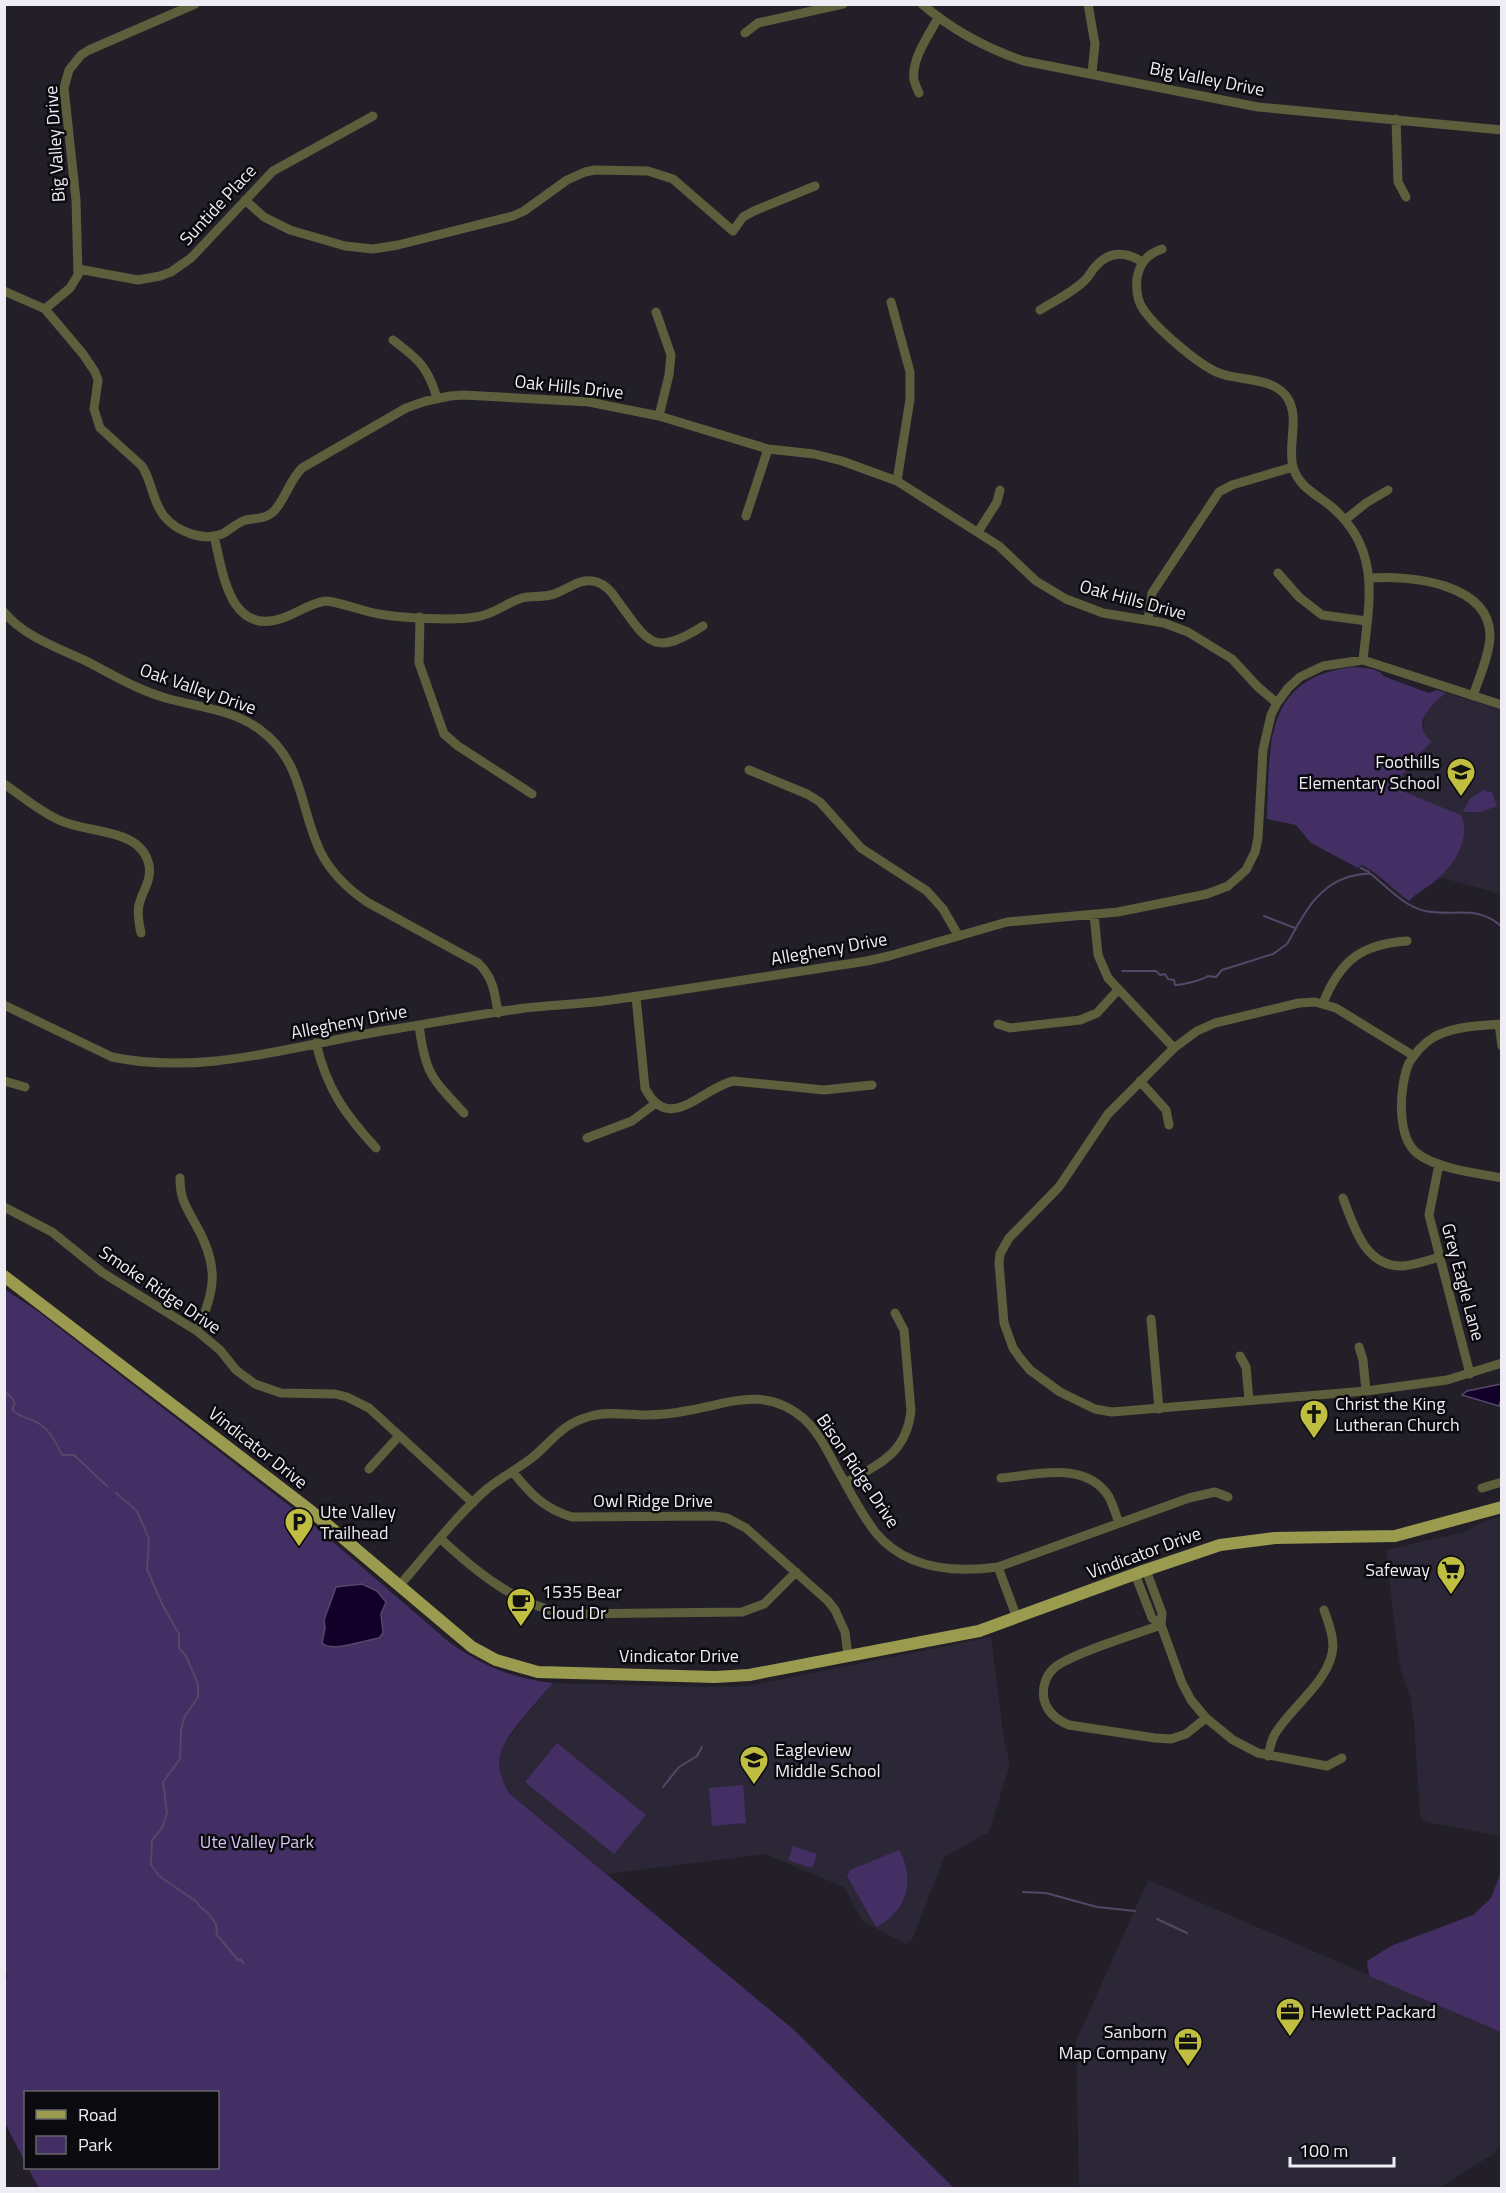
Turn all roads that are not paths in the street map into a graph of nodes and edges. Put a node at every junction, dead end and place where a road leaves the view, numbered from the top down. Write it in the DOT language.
graph roads {
  1 [pos="195,4"];
  2 [pos="843,4"];
  3 [pos="922,4"];
  4 [pos="1088,4"];
  5 [pos="938,18"];
  6 [pos="745,33"];
  7 [pos="1092,74"];
  8 [pos="919,93"];
  9 [pos="373,116"];
  10 [pos="1396,119"];
  11 [pos="1502,130"];
  12 [pos="815,186"];
  13 [pos="1406,197"];
  14 [pos="245,200"];
  15 [pos="1162,249"];
  16 [pos="1142,262"];
  17 [pos="78,269"];
  18 [pos="4,291"];
  19 [pos="891,302"];
  20 [pos="45,309"];
  21 [pos="1040,310"];
  22 [pos="656,312"];
  23 [pos="393,340"];
  24 [pos="437,398"];
  25 [pos="659,416"];
  26 [pos="768,449"];
  27 [pos="1293,467"];
  28 [pos="897,482"];
  29 [pos="1000,490"];
  30 [pos="1388,490"];
  31 [pos="746,516"];
  32 [pos="1345,520"];
  33 [pos="978,532"];
  34 [pos="214,536"];
  35 [pos="1278,573"];
  36 [pos="1370,578"];
  37 [pos="4,612"];
  38 [pos="420,617"];
  39 [pos="1148,620"];
  40 [pos="1367,621"];
  41 [pos="703,626"];
  42 [pos="1364,660"];
  43 [pos="1473,696"];
  44 [pos="1277,703"];
  45 [pos="1502,705"];
  46 [pos="749,770"];
  47 [pos="4,784"];
  48 [pos="532,794"];
  49 [pos="1094,914"];
  50 [pos="141,933"];
  51 [pos="958,935"];
  52 [pos="1407,941"];
  53 [pos="1118,990"];
  54 [pos="636,997"];
  55 [pos="1323,1003"];
  56 [pos="4,1005"];
  57 [pos="498,1013"];
  58 [pos="998,1024"];
  59 [pos="1500,1024"];
  60 [pos="419,1025"];
  61 [pos="316,1043"];
  62 [pos="1502,1046"];
  63 [pos="1174,1048"];
  64 [pos="1414,1056"];
  65 [pos="4,1081"];
  66 [pos="1140,1081"];
  67 [pos="872,1085"];
  68 [pos="25,1087"];
  69 [pos="656,1103"];
  70 [pos="464,1113"];
  71 [pos="1169,1125"];
  72 [pos="587,1138"];
  73 [pos="376,1148"];
  74 [pos="1439,1164"];
  75 [pos="180,1178"];
  76 [pos="1502,1178"];
  77 [pos="1343,1198"];
  78 [pos="4,1207"];
  79 [pos="1440,1257"];
  80 [pos="4,1276"];
  81 [pos="895,1313"];
  82 [pos="1151,1319"];
  83 [pos="197,1331"];
  84 [pos="1359,1347"];
  85 [pos="1240,1356"];
  86 [pos="1502,1363"];
  87 [pos="1470,1374"];
  88 [pos="1366,1391"];
  89 [pos="1249,1400"];
  90 [pos="1159,1409"];
  91 [pos="398,1437"];
  92 [pos="369,1469"];
  93 [pos="513,1472"];
  94 [pos="1001,1478"];
  95 [pos="1502,1482"];
  96 [pos="845,1483"];
  97 [pos="1482,1488"];
  98 [pos="1228,1497"];
  99 [pos="473,1503"];
  100 [pos="1502,1508"];
  101 [pos="1119,1523"];
  102 [pos="441,1539"];
  103 [pos="998,1567"];
  104 [pos="796,1572"];
  105 [pos="1140,1572"];
  106 [pos="399,1586"];
  107 [pos="1324,1610"];
  108 [pos="1017,1618"];
  109 [pos="1161,1625"];
  110 [pos="848,1656"];
  111 [pos="1206,1718"];
  112 [pos="1268,1756"];
  113 [pos="1342,1758"];
  1 -- 17 [label="street, Big Valley Drive"];
  2 -- 6 [label="street"];
  3 -- 5 [label="street, Big Valley Drive"];
  4 -- 7 [label="street"];
  5 -- 7 [label="street, Big Valley Drive"];
  5 -- 8 [label="street"];
  7 -- 10 [label="street, Big Valley Drive"];
  9 -- 14 [label="street, Suntide Place"];
  10 -- 11 [label="street, Big Valley Drive"];
  10 -- 13 [label="street"];
  12 -- 14 [label="street"];
  14 -- 17 [label="street, Suntide Place"];
  15 -- 16 [label="street"];
  16 -- 21 [label="street"];
  16 -- 27 [label="street"];
  17 -- 20 [label="street"];
  18 -- 20 [label="street"];
  19 -- 28 [label="street"];
  20 -- 34 [label="street"];
  22 -- 25 [label="street"];
  23 -- 24 [label="street"];
  24 -- 25 [label="street, Oak Hills Drive"];
  24 -- 34 [label="street, Oak Hills Drive"];
  25 -- 26 [label="street, Oak Hills Drive"];
  26 -- 28 [label="street, Oak Hills Drive"];
  26 -- 31 [label="street"];
  27 -- 32 [label="street"];
  27 -- 39 [label="street"];
  28 -- 33 [label="street, Oak Hills Drive"];
  29 -- 33 [label="street"];
  30 -- 32 [label="street"];
  32 -- 36 [label="street"];
  33 -- 39 [label="street, Oak Hills Drive"];
  34 -- 38 [label="street"];
  35 -- 40 [label="street"];
  36 -- 40 [label="street"];
  36 -- 43 [label="street"];
  37 -- 57 [label="street, Oak Valley Drive"];
  38 -- 41 [label="street"];
  38 -- 48 [label="street"];
  39 -- 44 [label="street, Oak Hills Drive"];
  40 -- 42 [label="street"];
  42 -- 43 [label="street, Allegheny Drive"];
  42 -- 44 [label="street, Allegheny Drive"];
  43 -- 45 [label="street, Allegheny Drive"];
  44 -- 49 [label="street, Allegheny Drive"];
  46 -- 51 [label="street"];
  47 -- 50 [label="street"];
  49 -- 51 [label="street, Allegheny Drive"];
  49 -- 53 [label="street"];
  51 -- 54 [label="street, Allegheny Drive"];
  52 -- 55 [label="street"];
  53 -- 58 [label="street"];
  53 -- 63 [label="street"];
  54 -- 57 [label="street, Allegheny Drive"];
  54 -- 69 [label="street"];
  55 -- 63 [label="street"];
  55 -- 64 [label="street"];
  56 -- 61 [label="street, Allegheny Drive"];
  57 -- 60 [label="street, Allegheny Drive"];
  59 -- 62 [label="street"];
  59 -- 64 [label="street"];
  60 -- 61 [label="street, Allegheny Drive"];
  60 -- 70 [label="street"];
  61 -- 73 [label="street"];
  63 -- 66 [label="street"];
  64 -- 74 [label="street"];
  65 -- 68 [label="street"];
  66 -- 71 [label="street"];
  66 -- 90 [label="street"];
  67 -- 69 [label="street"];
  69 -- 72 [label="street"];
  74 -- 76 [label="street"];
  74 -- 79 [label="street, Grey Eagle Lane"];
  75 -- 83 [label="street"];
  77 -- 79 [label="street"];
  78 -- 83 [label="street, Smoke Ridge Drive"];
  79 -- 87 [label="street, Grey Eagle Lane"];
  80 -- 106 [label="main road, Vindicator Drive"];
  81 -- 96 [label="street"];
  82 -- 90 [label="street"];
  83 -- 91 [label="street, Smoke Ridge Drive"];
  84 -- 88 [label="street"];
  85 -- 89 [label="street"];
  86 -- 87 [label="street"];
  87 -- 88 [label="street"];
  88 -- 89 [label="street"];
  89 -- 90 [label="street"];
  91 -- 92 [label="street"];
  91 -- 99 [label="street, Smoke Ridge Drive"];
  93 -- 96 [label="street, Bison Ridge Drive"];
  93 -- 99 [label="street, Bison Ridge Drive"];
  93 -- 104 [label="street, Owl Ridge Drive"];
  94 -- 101 [label="street"];
  95 -- 97 [label="street"];
  96 -- 103 [label="street, Bison Ridge Drive"];
  98 -- 101 [label="street, Bison Ridge Drive"];
  99 -- 102 [label="street, Bison Ridge Drive"];
  100 -- 105 [label="main road, Vindicator Drive"];
  101 -- 103 [label="street, Bison Ridge Drive"];
  102 -- 104 [label="street"];
  102 -- 106 [label="street, Bison Ridge Drive"];
  103 -- 108 [label="street"];
  104 -- 110 [label="street, Owl Ridge Drive"];
  105 -- 108 [label="main road, Vindicator Drive"];
  105 -- 109 [label="street"];
  106 -- 110 [label="main road, Vindicator Drive"];
  107 -- 112 [label="street"];
  108 -- 110 [label="main road, Vindicator Drive"];
  109 -- 111 [label="street"];
  109 -- 111 [label="street"];
  111 -- 112 [label="street"];
  112 -- 113 [label="street"];
}
